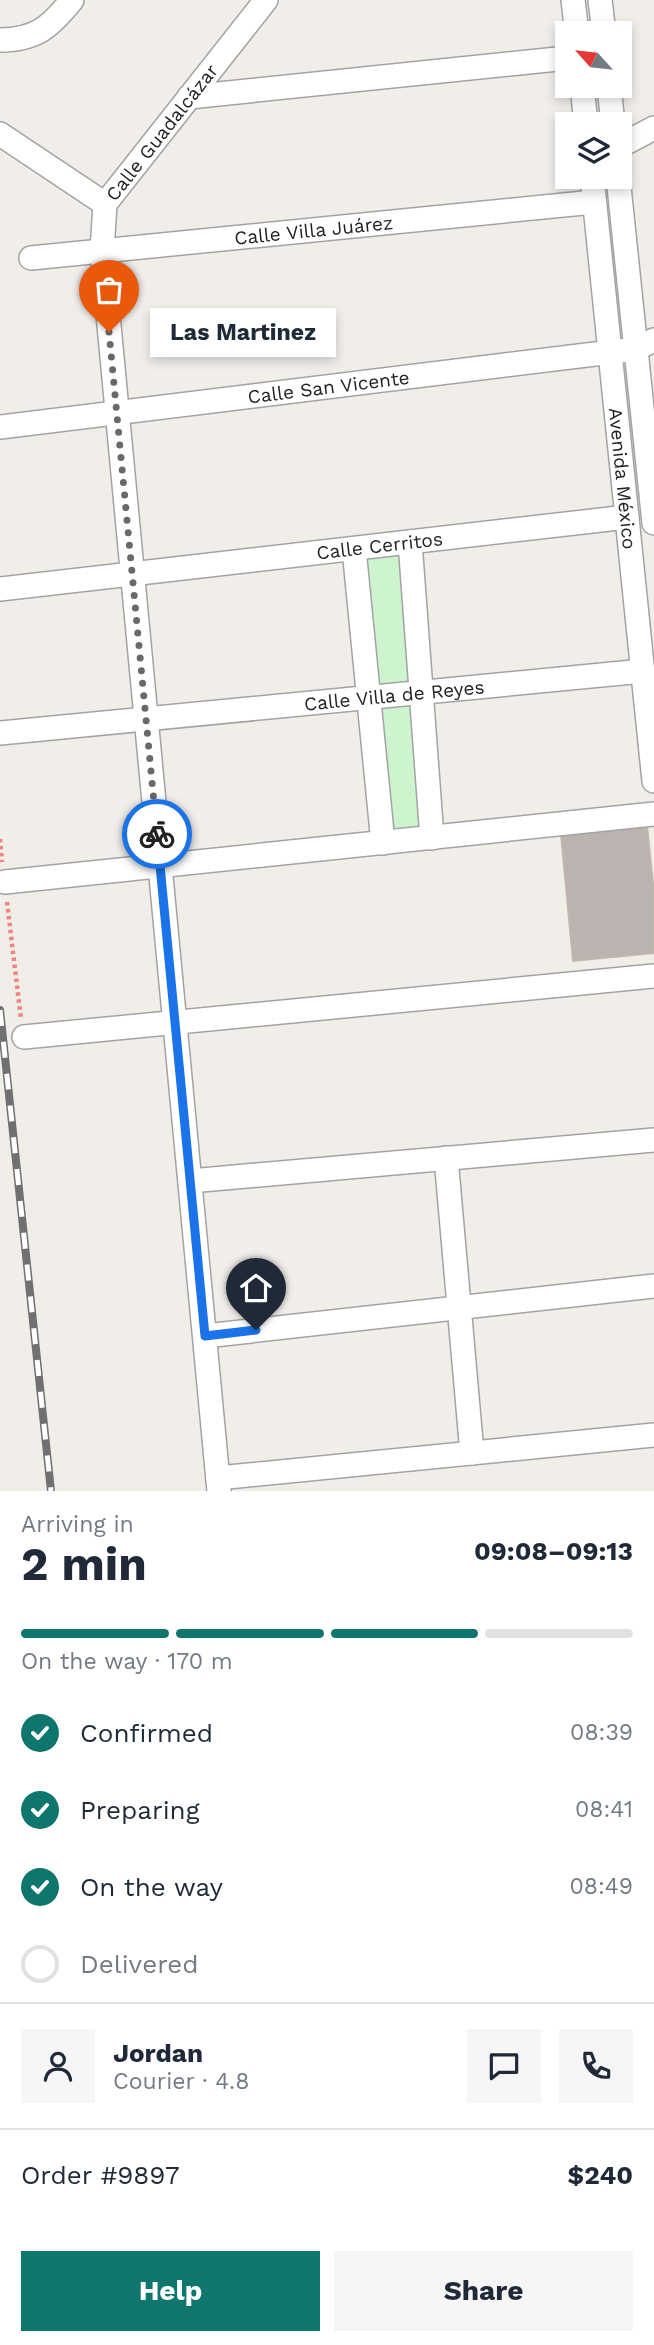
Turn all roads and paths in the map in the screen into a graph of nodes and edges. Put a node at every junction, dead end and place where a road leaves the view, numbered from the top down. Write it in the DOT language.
graph roads {
  1 [pos="72,0"];
  2 [pos="266,0"];
  3 [pos="573,0"];
  4 [pos="600,0"];
  5 [pos="576,21"];
  6 [pos="603,21"];
  7 [pos="0,40"];
  8 [pos="555,59"];
  9 [pos="189,97"];
  10 [pos="654,128"];
  11 [pos="0,134"];
  12 [pos="632,140"];
  13 [pos="593,189"];
  14 [pos="620,189"];
  15 [pos="594,202"];
  16 [pos="105,204"];
  17 [pos="102,251"];
  18 [pos="30,258"];
  19 [pos="645,344"];
  20 [pos="610,352"];
  21 [pos="117,413"];
  22 [pos="0,427"];
  23 [pos="627,517"];
  24 [pos="654,523"];
  25 [pos="410,542"];
  26 [pos="354,549"];
  27 [pos="132,574"];
  28 [pos="0,589"];
  29 [pos="643,671"];
  30 [pos="422,692"];
  31 [pos="369,697"];
  32 [pos="146,719"];
  33 [pos="0,733"];
  34 [pos="654,781"];
  35 [pos="654,814"];
  36 [pos="432,838"];
  37 [pos="0,839"];
  38 [pos="383,843"];
  39 [pos="160,866"];
  40 [pos="5,882"];
  41 [pos="654,976"];
  42 [pos="175,1022"];
  43 [pos="24,1037"];
  44 [pos="654,1140"];
  45 [pos="446,1158"];
  46 [pos="190,1181"];
  47 [pos="654,1286"];
  48 [pos="460,1308"];
  49 [pos="205,1336"];
  50 [pos="654,1435"];
  51 [pos="472,1453"];
  52 [pos="219,1484"];
  1 -- 7 [label="street"];
  2 -- 9 [label="street, Calle Guadalcázar"];
  3 -- 5 [label="street"];
  4 -- 6 [label="street"];
  8 -- 9 [label="street"];
  9 -- 16 [label="street, Calle Guadalcázar"];
  10 -- 12 [label="street"];
  11 -- 16 [label="street"];
  13 -- 15 [label="street, Avenida México"];
  14 -- 19 [label="street, Avenida México"];
  15 -- 17 [label="street, Calle Villa Juárez"];
  15 -- 20 [label="street, Avenida México"];
  16 -- 17 [label="street, Calle Guadalcázar"];
  17 -- 18 [label="street, Calle Villa Juárez"];
  17 -- 21 [label="street, Calle Guadalcázar"];
  19 -- 20 [label="street, Calle San Vicente"];
  19 -- 24 [label="street, Avenida México"];
  20 -- 21 [label="street, Calle San Vicente"];
  20 -- 23 [label="street, Avenida México"];
  21 -- 22 [label="street, Calle San Vicente"];
  21 -- 27 [label="street, Calle Guadalcázar"];
  23 -- 25 [label="street, Calle Cerritos"];
  23 -- 29 [label="street, Avenida México"];
  25 -- 26 [label="street, Calle Cerritos"];
  25 -- 30 [label="street"];
  26 -- 27 [label="street, Calle Cerritos"];
  26 -- 31 [label="street"];
  27 -- 28 [label="street, Calle Cerritos"];
  27 -- 32 [label="street, Calle Guadalcázar"];
  29 -- 30 [label="street, Calle Villa de Reyes"];
  29 -- 34 [label="street, Avenida México"];
  30 -- 31 [label="street, Calle Villa de Reyes"];
  30 -- 36 [label="street"];
  31 -- 32 [label="street, Calle Villa de Reyes"];
  31 -- 38 [label="street"];
  32 -- 33 [label="street, Calle Villa de Reyes"];
  32 -- 39 [label="street, Calle Guadalcázar"];
  35 -- 36 [label="street"];
  36 -- 38 [label="street"];
  37 -- 40 [label="path"];
  38 -- 39 [label="street"];
  39 -- 40 [label="street"];
  39 -- 42 [label="street, Calle Guadalcázar"];
  40 -- 43 [label="path"];
  41 -- 42 [label="street"];
  42 -- 43 [label="street"];
  42 -- 46 [label="street, Calle Guadalcázar"];
  44 -- 45 [label="street"];
  45 -- 46 [label="street"];
  45 -- 48 [label="street"];
  46 -- 49 [label="street, Calle Guadalcázar"];
  47 -- 48 [label="street"];
  48 -- 49 [label="street"];
  48 -- 51 [label="street"];
  49 -- 52 [label="street, Calle Guadalcázar"];
  50 -- 51 [label="street"];
  51 -- 52 [label="street"];
}
